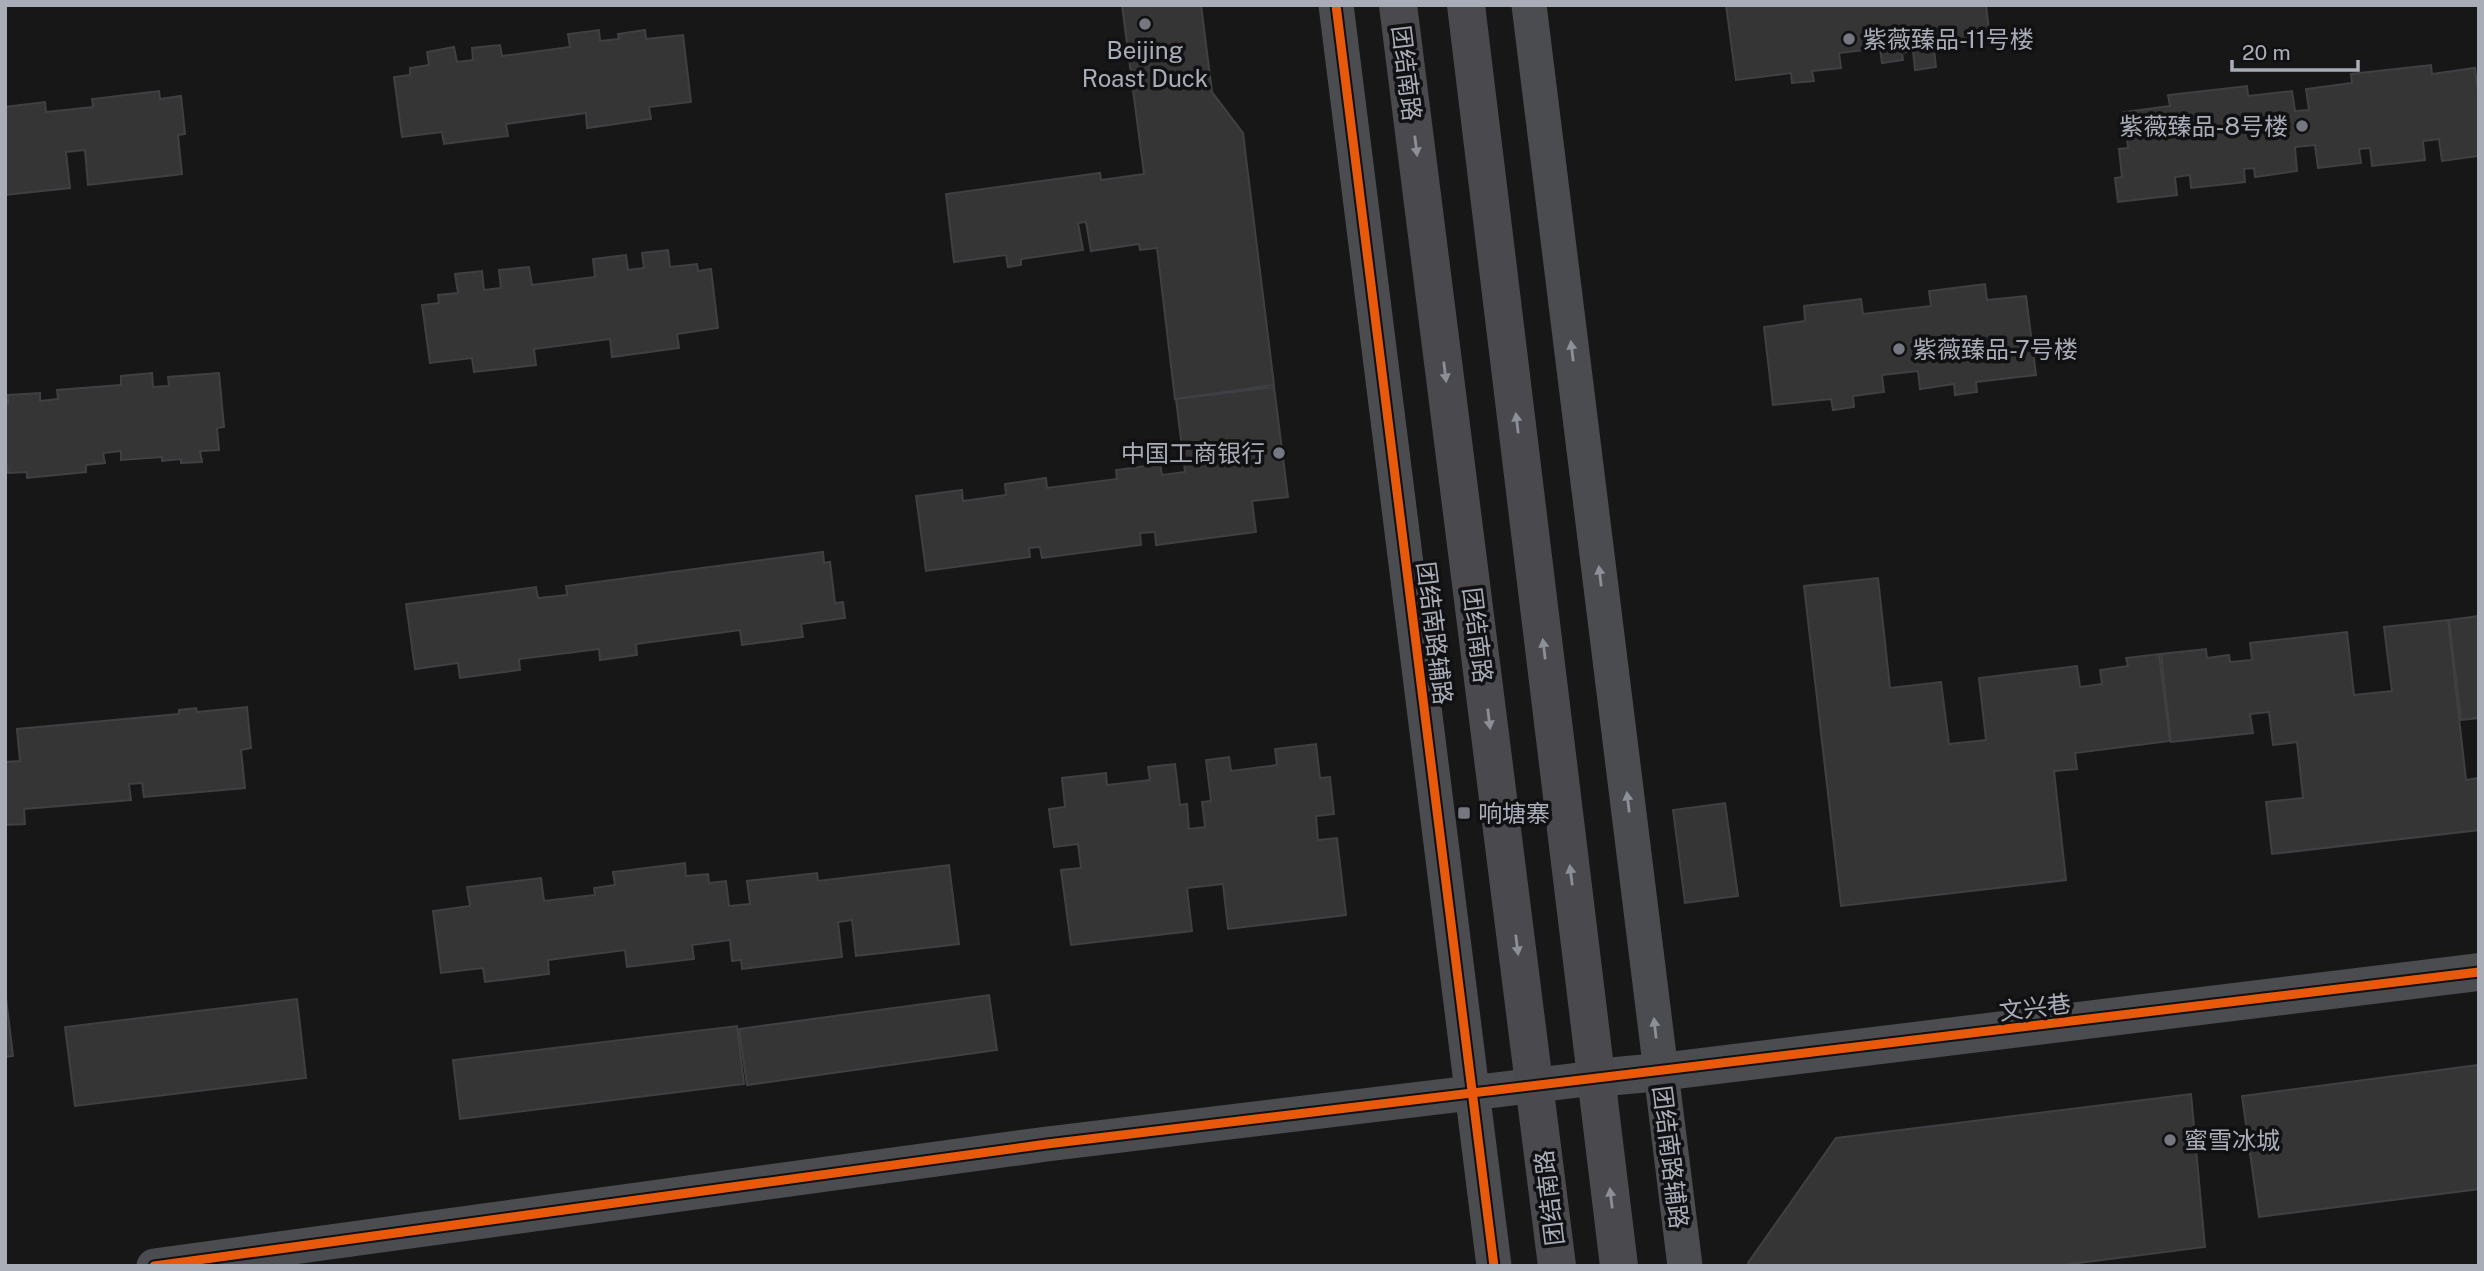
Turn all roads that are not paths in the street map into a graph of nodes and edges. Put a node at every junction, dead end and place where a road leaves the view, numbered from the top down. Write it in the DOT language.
graph roads {
  1 [pos="1336,5"];
  2 [pos="1398,5"];
  3 [pos="1466,5"];
  4 [pos="1529,5"];
  5 [pos="2479,972"];
  6 [pos="1660,1072"];
  7 [pos="1595,1078"];
  8 [pos="1535,1084"];
  9 [pos="1474,1093"];
  10 [pos="154,1266"];
  11 [pos="1494,1266"];
  12 [pos="1557,1266"];
  13 [pos="1619,1266"];
  14 [pos="1685,1266"];
  1 -- 9 [label="street, 团结南路辅路"];
  2 -- 8 [label="main road, 团结南路, one-way"];
  7 -- 3 [label="main road, one-way"];
  6 -- 4 [label="street, 团结南路辅路, one-way"];
  5 -- 6 [label="street, 文兴巷"];
  6 -- 7 [label="street, 文兴巷"];
  6 -- 14 [label="street, 团结南路辅路"];
  7 -- 8 [label="street"];
  13 -- 7 [label="main road, one-way"];
  8 -- 9 [label="street"];
  8 -- 12 [label="main road, 团结南路"];
  9 -- 10 [label="street"];
  9 -- 11 [label="street, 团结南路辅路"];
}
